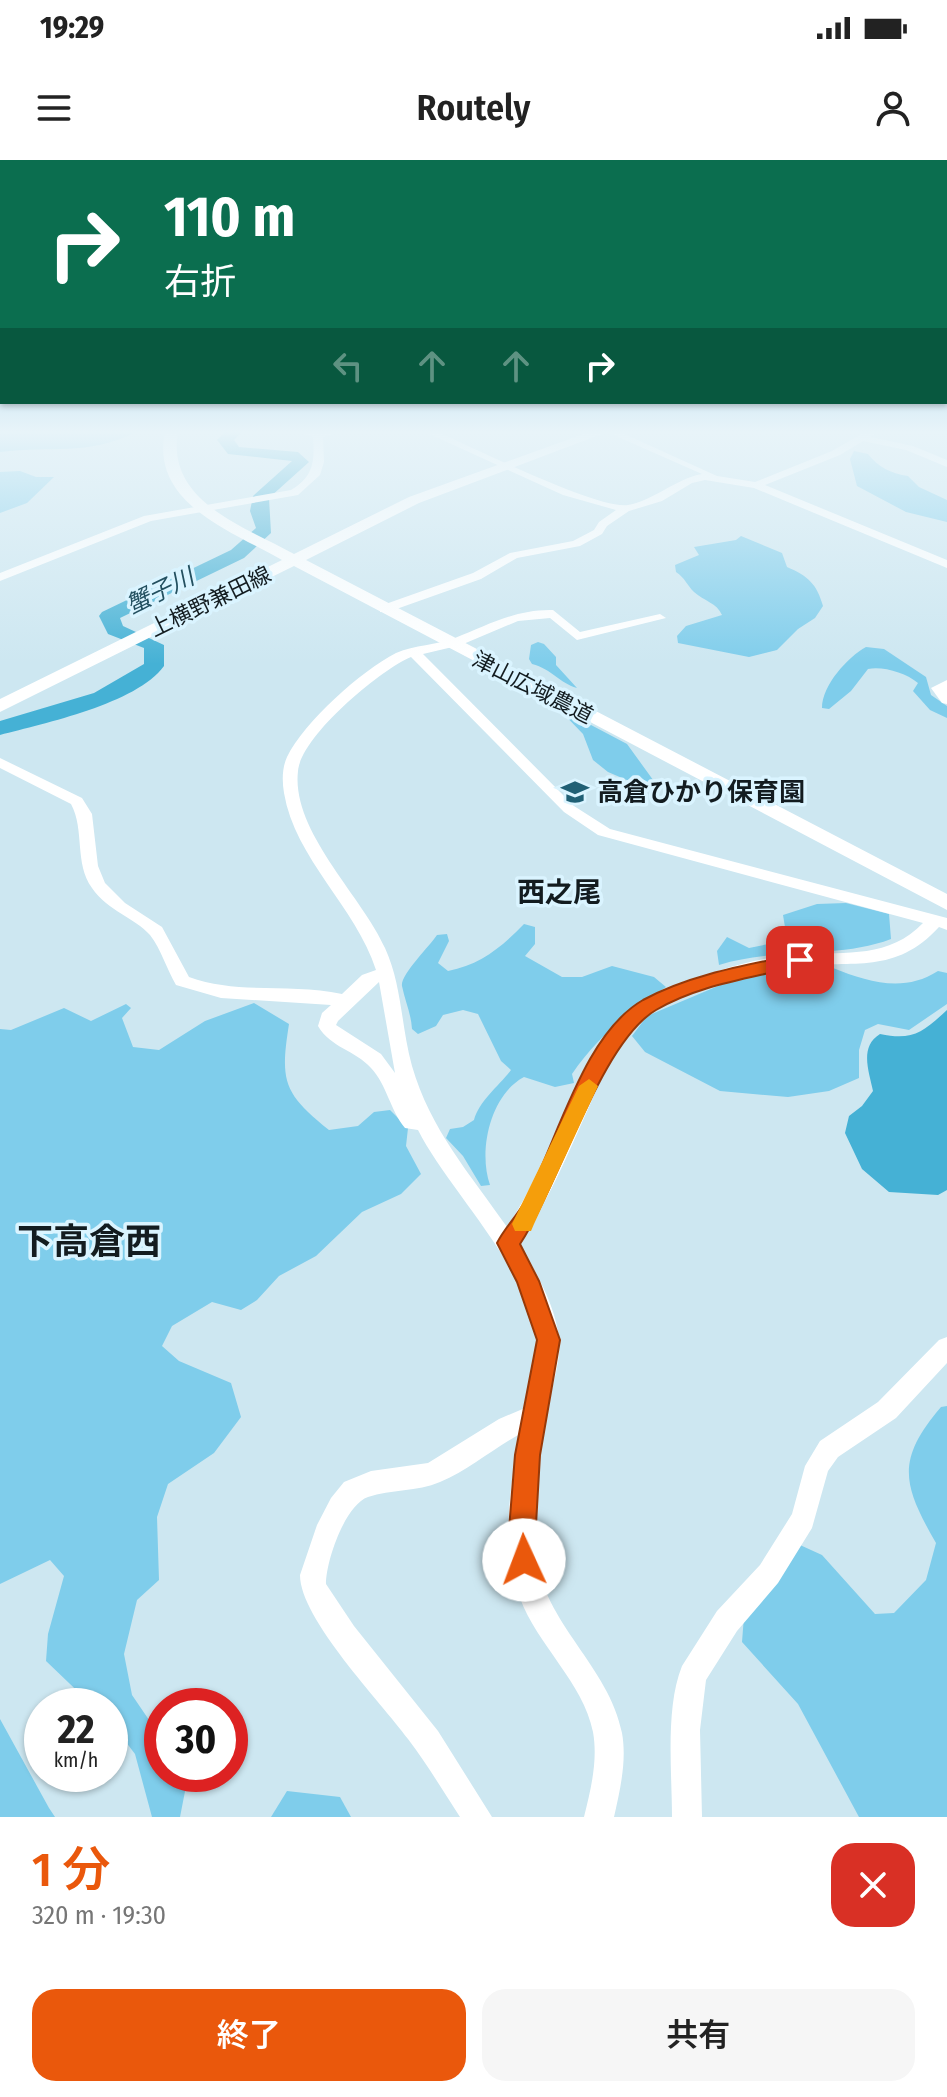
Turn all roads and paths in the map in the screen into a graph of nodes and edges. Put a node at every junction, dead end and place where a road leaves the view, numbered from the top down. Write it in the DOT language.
graph roads {
  1 [pos="201,509"];
  2 [pos="203,509"];
  3 [pos="395,509"];
  4 [pos="625,509"];
  5 [pos="815,509"];
  6 [pos="292,560"];
  7 [pos="947,564"];
  8 [pos="0,577"];
  9 [pos="384,609"];
  10 [pos="660,618"];
  11 [pos="449,644"];
  12 [pos="414,652"];
  13 [pos="947,684"];
  14 [pos="947,700"];
  15 [pos="0,706"];
  16 [pos="0,762"];
  17 [pos="947,903"];
  18 [pos="940,923"];
  19 [pos="387,973"];
  20 [pos="344,1001"];
  21 [pos="423,1121"];
  22 [pos="508,1243"];
  23 [pos="947,1347"];
  24 [pos="535,1415"];
  25 [pos="477,1817"];
  26 [pos="599,1817"];
  27 [pos="687,1817"];
  1 -- 8 [label="street"];
  2 -- 6 [label="street, 津山広域農道"];
  3 -- 6 [label="street, 上横野兼田線"];
  4 -- 9 [label="street"];
  5 -- 7 [label="street"];
  6 -- 9 [label="street, 津山広域農道"];
  6 -- 15 [label="street, 上横野兼田線"];
  9 -- 11 [label="street, 津山広域農道"];
  10 -- 11 [label="street"];
  11 -- 12 [label="street"];
  11 -- 17 [label="street, 津山広域農道"];
  12 -- 18 [label="street"];
  12 -- 19 [label="street"];
  13 -- 14 [label="street"];
  16 -- 20 [label="street"];
  18 -- 22 [label="street"];
  19 -- 20 [label="street"];
  19 -- 21 [label="street"];
  20 -- 21 [label="street"];
  21 -- 22 [label="street"];
  22 -- 24 [label="street"];
  23 -- 27 [label="street"];
  24 -- 25 [label="street"];
  24 -- 26 [label="street"];
}
